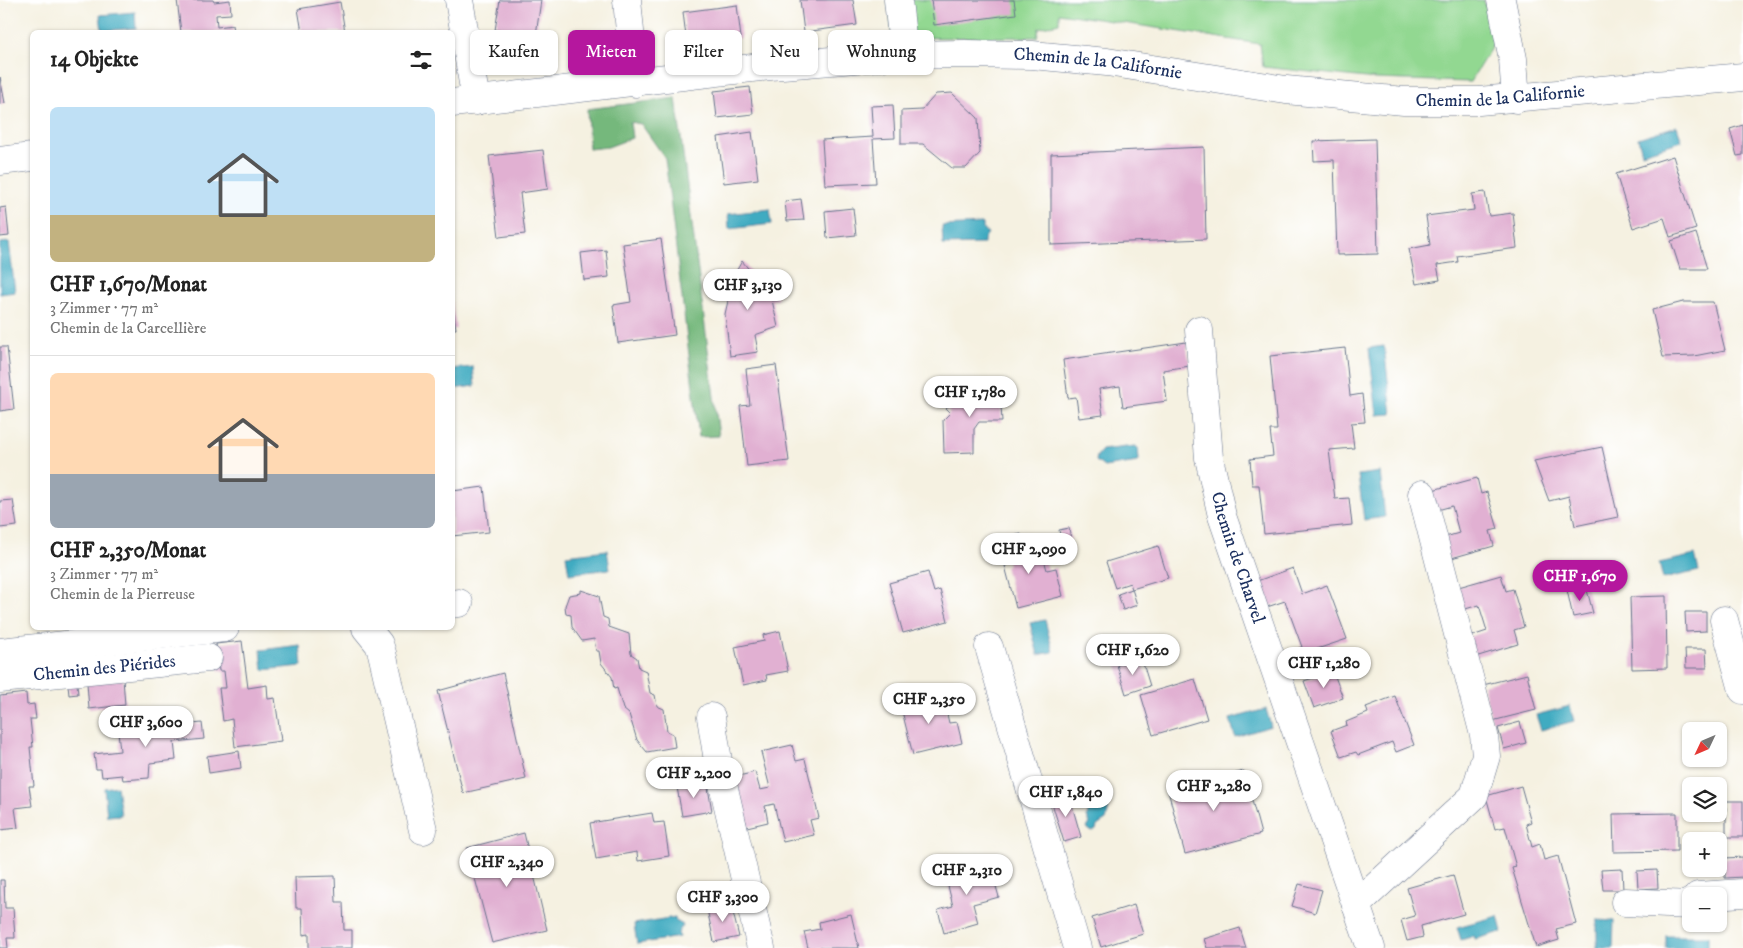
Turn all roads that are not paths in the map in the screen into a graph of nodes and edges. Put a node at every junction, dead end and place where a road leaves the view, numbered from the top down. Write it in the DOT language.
graph roads {
  1 [pos="459,0"];
  2 [pos="626,0"];
  3 [pos="898,0"];
  4 [pos="1501,0"];
  5 [pos="901,30"];
  6 [pos="934,55"];
  7 [pos="828,61"];
  8 [pos="1743,77"];
  9 [pos="635,83"];
  10 [pos="1516,99"];
  11 [pos="464,102"];
  12 [pos="30,157"];
  13 [pos="0,161"];
  14 [pos="1199,330"];
  15 [pos="1422,494"];
  16 [pos="1724,620"];
  17 [pos="206,630"];
  18 [pos="368,630"];
  19 [pos="989,647"];
  20 [pos="0,652"];
  21 [pos="208,658"];
  22 [pos="0,679"];
  23 [pos="1743,690"];
  24 [pos="712,717"];
  25 [pos="423,830"];
  26 [pos="1743,893"];
  27 [pos="1727,894"];
  28 [pos="1625,902"];
  29 [pos="1356,905"];
  30 [pos="1682,905"];
  31 [pos="761,948"];
  32 [pos="1077,948"];
  33 [pos="1371,948"];
  1 -- 11 [label="street"];
  2 -- 9 [label="street"];
  3 -- 5 [label="street"];
  4 -- 10 [label="street"];
  6 -- 10 [label="street, Chemin de la Californie"];
  7 -- 9 [label="street, Chemin de la Californie"];
  8 -- 10 [label="street, Chemin de la Californie"];
  9 -- 11 [label="street, Chemin de la Californie"];
  12 -- 13 [label="street"];
  14 -- 29 [label="street, Chemin de Charvel"];
  15 -- 29 [label="street"];
  16 -- 23 [label="street"];
  17 -- 20 [label="street"];
  18 -- 25 [label="street"];
  19 -- 32 [label="street"];
  21 -- 22 [label="street, Chemin des Piérides"];
  24 -- 31 [label="street"];
  26 -- 27 [label="street"];
  28 -- 30 [label="street"];
  29 -- 33 [label="street, Chemin de Charvel"];
}
